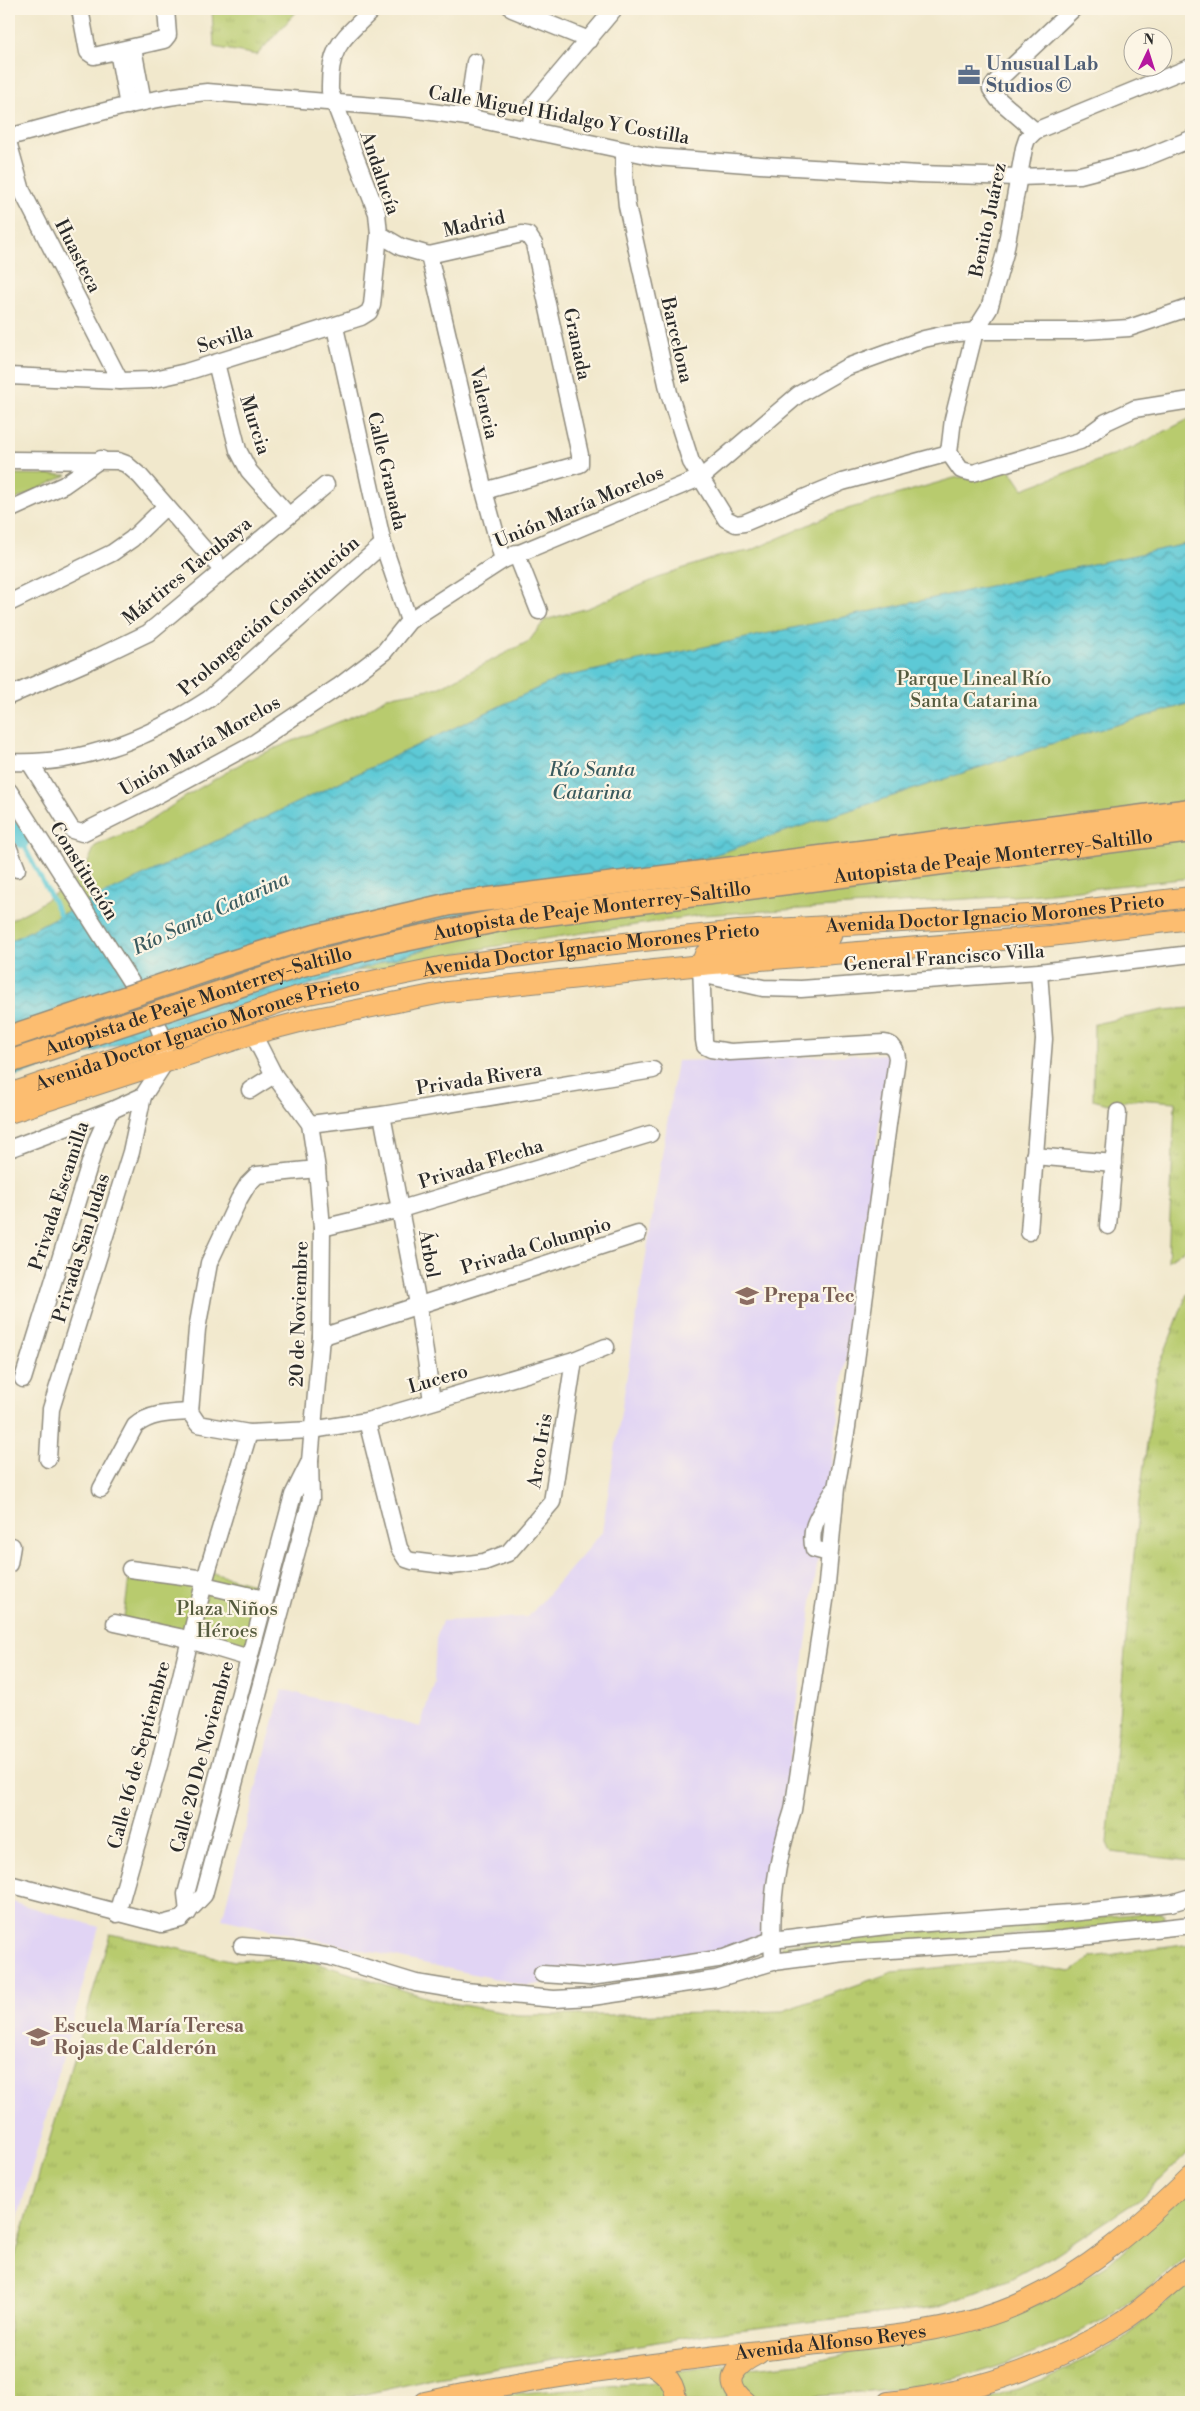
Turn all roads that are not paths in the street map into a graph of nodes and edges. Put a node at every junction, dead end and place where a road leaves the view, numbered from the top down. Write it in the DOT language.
graph roads {
  1 [pos="80,9"];
  2 [pos="166,9"];
  3 [pos="373,9"];
  4 [pos="512,9"];
  5 [pos="614,9"];
  6 [pos="1074,9"];
  7 [pos="589,40"];
  8 [pos="125,50"];
  9 [pos="474,62"];
  10 [pos="1191,67"];
  11 [pos="333,103"];
  12 [pos="136,104"];
  13 [pos="467,117"];
  14 [pos="530,130"];
  15 [pos="1035,131"];
  16 [pos="9,137"];
  17 [pos="1191,139"];
  18 [pos="9,145"];
  19 [pos="624,151"];
  20 [pos="1018,177"];
  21 [pos="379,234"];
  22 [pos="528,235"];
  23 [pos="429,255"];
  24 [pos="1191,307"];
  25 [pos="335,327"];
  26 [pos="975,331"];
  27 [pos="216,363"];
  28 [pos="9,376"];
  29 [pos="120,381"];
  30 [pos="1191,400"];
  31 [pos="949,453"];
  32 [pos="101,459"];
  33 [pos="9,460"];
  34 [pos="702,477"];
  35 [pos="326,485"];
  36 [pos="484,491"];
  37 [pos="166,506"];
  38 [pos="9,510"];
  39 [pos="288,515"];
  40 [pos="383,544"];
  41 [pos="509,556"];
  42 [pos="222,570"];
  43 [pos="9,604"];
  44 [pos="539,611"];
  45 [pos="409,621"];
  46 [pos="9,696"];
  47 [pos="9,762"];
  48 [pos="30,763"];
  49 [pos="9,791"];
  50 [pos="1191,810"];
  51 [pos="1191,831"];
  52 [pos="9,849"];
  53 [pos="17,869"];
  54 [pos="1191,897"];
  55 [pos="1191,919"];
  56 [pos="855,924"];
  57 [pos="1191,954"];
  58 [pos="701,969"];
  59 [pos="1038,972"];
  60 [pos="161,1032"];
  61 [pos="253,1034"];
  62 [pos="9,1037"];
  63 [pos="9,1062"];
  64 [pos="164,1064"];
  65 [pos="654,1070"];
  66 [pos="274,1075"];
  67 [pos="250,1090"];
  68 [pos="9,1094"];
  69 [pos="143,1096"];
  70 [pos="110,1112"];
  71 [pos="1118,1112"];
  72 [pos="9,1113"];
  73 [pos="382,1115"];
  74 [pos="310,1124"];
  75 [pos="650,1134"];
  76 [pos="9,1149"];
  77 [pos="1034,1156"];
  78 [pos="1114,1163"];
  79 [pos="317,1169"];
  80 [pos="401,1210"];
  81 [pos="1108,1226"];
  82 [pos="322,1228"];
  83 [pos="1029,1232"];
  84 [pos="638,1234"];
  85 [pos="418,1304"];
  86 [pos="321,1337"];
  87 [pos="606,1348"];
  88 [pos="574,1360"];
  89 [pos="23,1379"];
  90 [pos="432,1401"];
  91 [pos="194,1418"];
  92 [pos="367,1421"];
  93 [pos="312,1430"];
  94 [pos="250,1432"];
  95 [pos="48,1459"];
  96 [pos="310,1461"];
  97 [pos="101,1489"];
  98 [pos="12,1546"];
  99 [pos="9,1564"];
  100 [pos="130,1569"];
  101 [pos="205,1582"];
  102 [pos="264,1599"];
  103 [pos="115,1623"];
  104 [pos="190,1640"];
  105 [pos="249,1658"];
  106 [pos="9,1884"];
  107 [pos="1191,1897"];
  108 [pos="188,1913"];
  109 [pos="117,1914"];
  110 [pos="1191,1925"];
  111 [pos="772,1940"];
  112 [pos="242,1946"];
  113 [pos="773,1962"];
  114 [pos="542,1974"];
  115 [pos="589,1977"];
  116 [pos="592,1997"];
  117 [pos="1191,2176"];
  118 [pos="1191,2266"];
  119 [pos="766,2350"];
  120 [pos="652,2365"];
  121 [pos="425,2402"];
  122 [pos="676,2402"];
  123 [pos="746,2402"];
  124 [pos="888,2402"];
  1 -- 8 [label="street"];
  2 -- 8 [label="street"];
  3 -- 11 [label="street, Andalucía"];
  4 -- 7 [label="street"];
  5 -- 7 [label="street"];
  6 -- 15 [label="street"];
  7 -- 14 [label="street"];
  8 -- 12 [label="street"];
  9 -- 13 [label="street"];
  10 -- 15 [label="street"];
  11 -- 12 [label="street, Calle Miguel Hidalgo Y Costilla"];
  11 -- 13 [label="street, Calle Miguel Hidalgo Y Costilla"];
  11 -- 21 [label="street, Andalucía"];
  12 -- 16 [label="street, Calle Miguel Hidalgo Y Costilla"];
  13 -- 14 [label="street, Calle Miguel Hidalgo Y Costilla"];
  14 -- 19 [label="street, Calle Miguel Hidalgo Y Costilla"];
  15 -- 20 [label="street, Benito Juárez"];
  17 -- 20 [label="street, Calle Miguel Hidalgo Y Costilla"];
  18 -- 29 [label="street, Huasteca"];
  19 -- 20 [label="street, Calle Miguel Hidalgo Y Costilla"];
  19 -- 34 [label="street, Barcelona"];
  20 -- 26 [label="street, Benito Juárez"];
  21 -- 23 [label="street, Andalucía"];
  21 -- 25 [label="street, Sevilla"];
  22 -- 23 [label="street, Madrid"];
  22 -- 36 [label="street, Granada"];
  23 -- 36 [label="street, Valencia"];
  24 -- 26 [label="street, Unión María Morelos"];
  25 -- 27 [label="street, Sevilla"];
  25 -- 40 [label="street, Calle Granada"];
  26 -- 31 [label="street, Benito Juárez"];
  26 -- 34 [label="street, Unión María Morelos"];
  27 -- 29 [label="street, Sevilla"];
  27 -- 39 [label="street, Murcia"];
  28 -- 29 [label="street, Sevilla"];
  30 -- 31 [label="street"];
  31 -- 34 [label="street, Barcelona"];
  32 -- 33 [label="street"];
  32 -- 37 [label="street"];
  32 -- 38 [label="street"];
  34 -- 41 [label="street, Unión María Morelos"];
  35 -- 39 [label="street, Mártires Tacubaya"];
  36 -- 41 [label="street, Valencia"];
  37 -- 42 [label="street"];
  37 -- 43 [label="street"];
  39 -- 42 [label="street, Mártires Tacubaya"];
  40 -- 45 [label="street, Calle Granada"];
  40 -- 48 [label="street, Prolongación Constitución"];
  41 -- 44 [label="street, Valencia"];
  41 -- 45 [label="street, Unión María Morelos"];
  42 -- 46 [label="street, Mártires Tacubaya"];
  45 -- 48 [label="street, Unión María Morelos"];
  47 -- 48 [label="street, Prolongación Constitución"];
  49 -- 60 [label="street, Constitución, bridge"];
  50 -- 62 [label="highway, Autopista de Peaje Monterrey-Saltillo, bridge"];
  51 -- 63 [label="highway, Autopista de Peaje Monterrey-Saltillo, bridge"];
  52 -- 53 [label="street"];
  54 -- 56 [label="main road, Avenida Doctor Ignacio Morones Prieto"];
  55 -- 58 [label="main road, Avenida Doctor Ignacio Morones Prieto"];
  56 -- 58 [label="main road"];
  56 -- 60 [label="main road, Avenida Doctor Ignacio Morones Prieto"];
  57 -- 59 [label="street, General Francisco Villa"];
  58 -- 59 [label="street, General Francisco Villa"];
  58 -- 61 [label="main road, Avenida Doctor Ignacio Morones Prieto"];
  58 -- 111 [label="street"];
  59 -- 77 [label="street"];
  60 -- 64 [label="street"];
  60 -- 68 [label="main road, Avenida Doctor Ignacio Morones Prieto"];
  61 -- 64 [label="main road, Avenida Doctor Ignacio Morones Prieto"];
  61 -- 66 [label="street, 20 de Noviembre"];
  64 -- 69 [label="street"];
  64 -- 72 [label="main road, Avenida Doctor Ignacio Morones Prieto"];
  65 -- 73 [label="street, Privada Rivera"];
  66 -- 67 [label="street"];
  66 -- 74 [label="street, 20 de Noviembre"];
  69 -- 70 [label="street"];
  69 -- 95 [label="street, Privada San Judas"];
  70 -- 76 [label="street"];
  70 -- 89 [label="street, Privada Escamilla"];
  71 -- 78 [label="street"];
  73 -- 74 [label="street, Privada Rivera"];
  73 -- 80 [label="street, Árbol"];
  74 -- 79 [label="street, 20 de Noviembre"];
  75 -- 80 [label="street, Privada Flecha"];
  77 -- 78 [label="street"];
  77 -- 83 [label="street"];
  78 -- 81 [label="street"];
  79 -- 82 [label="street, 20 de Noviembre"];
  79 -- 91 [label="street"];
  80 -- 82 [label="street, Privada Flecha"];
  80 -- 85 [label="street, Árbol"];
  82 -- 86 [label="street, 20 de Noviembre"];
  84 -- 85 [label="street, Privada Columpio"];
  85 -- 86 [label="street, Privada Columpio"];
  85 -- 90 [label="street, Árbol"];
  86 -- 93 [label="street, 20 de Noviembre"];
  87 -- 88 [label="street, Lucero"];
  88 -- 90 [label="street, Lucero"];
  88 -- 92 [label="street, Arco Iris"];
  90 -- 92 [label="street, Lucero"];
  91 -- 94 [label="street, Lucero"];
  91 -- 97 [label="street, Lucero"];
  92 -- 93 [label="street, Lucero"];
  93 -- 94 [label="street, Lucero"];
  93 -- 96 [label="street, 20 de Noviembre"];
  94 -- 101 [label="street, Calle 16 de Septiembre"];
  96 -- 102 [label="street, Calle 20 De Noviembre"];
  96 -- 108 [label="street, Calle 20 De Noviembre"];
  98 -- 99 [label="street"];
  100 -- 101 [label="street"];
  101 -- 102 [label="street"];
  101 -- 104 [label="street, Calle 16 de Septiembre"];
  102 -- 105 [label="street, Calle 20 De Noviembre"];
  103 -- 104 [label="street"];
  104 -- 105 [label="street"];
  104 -- 109 [label="street, Calle 16 de Septiembre"];
  105 -- 108 [label="street, Calle 20 De Noviembre"];
  106 -- 109 [label="street"];
  107 -- 111 [label="street"];
  108 -- 109 [label="street"];
  110 -- 113 [label="street"];
  111 -- 113 [label="street"];
  111 -- 115 [label="street"];
  112 -- 116 [label="street"];
  113 -- 116 [label="street"];
  114 -- 115 [label="street"];
  115 -- 116 [label="street"];
  117 -- 119 [label="main road, Avenida Alfonso Reyes"];
  118 -- 124 [label="main road"];
  119 -- 120 [label="main road, Avenida Alfonso Reyes"];
  119 -- 123 [label="main road"];
  120 -- 121 [label="main road, Avenida Alfonso Reyes"];
  120 -- 122 [label="main road"];
}
